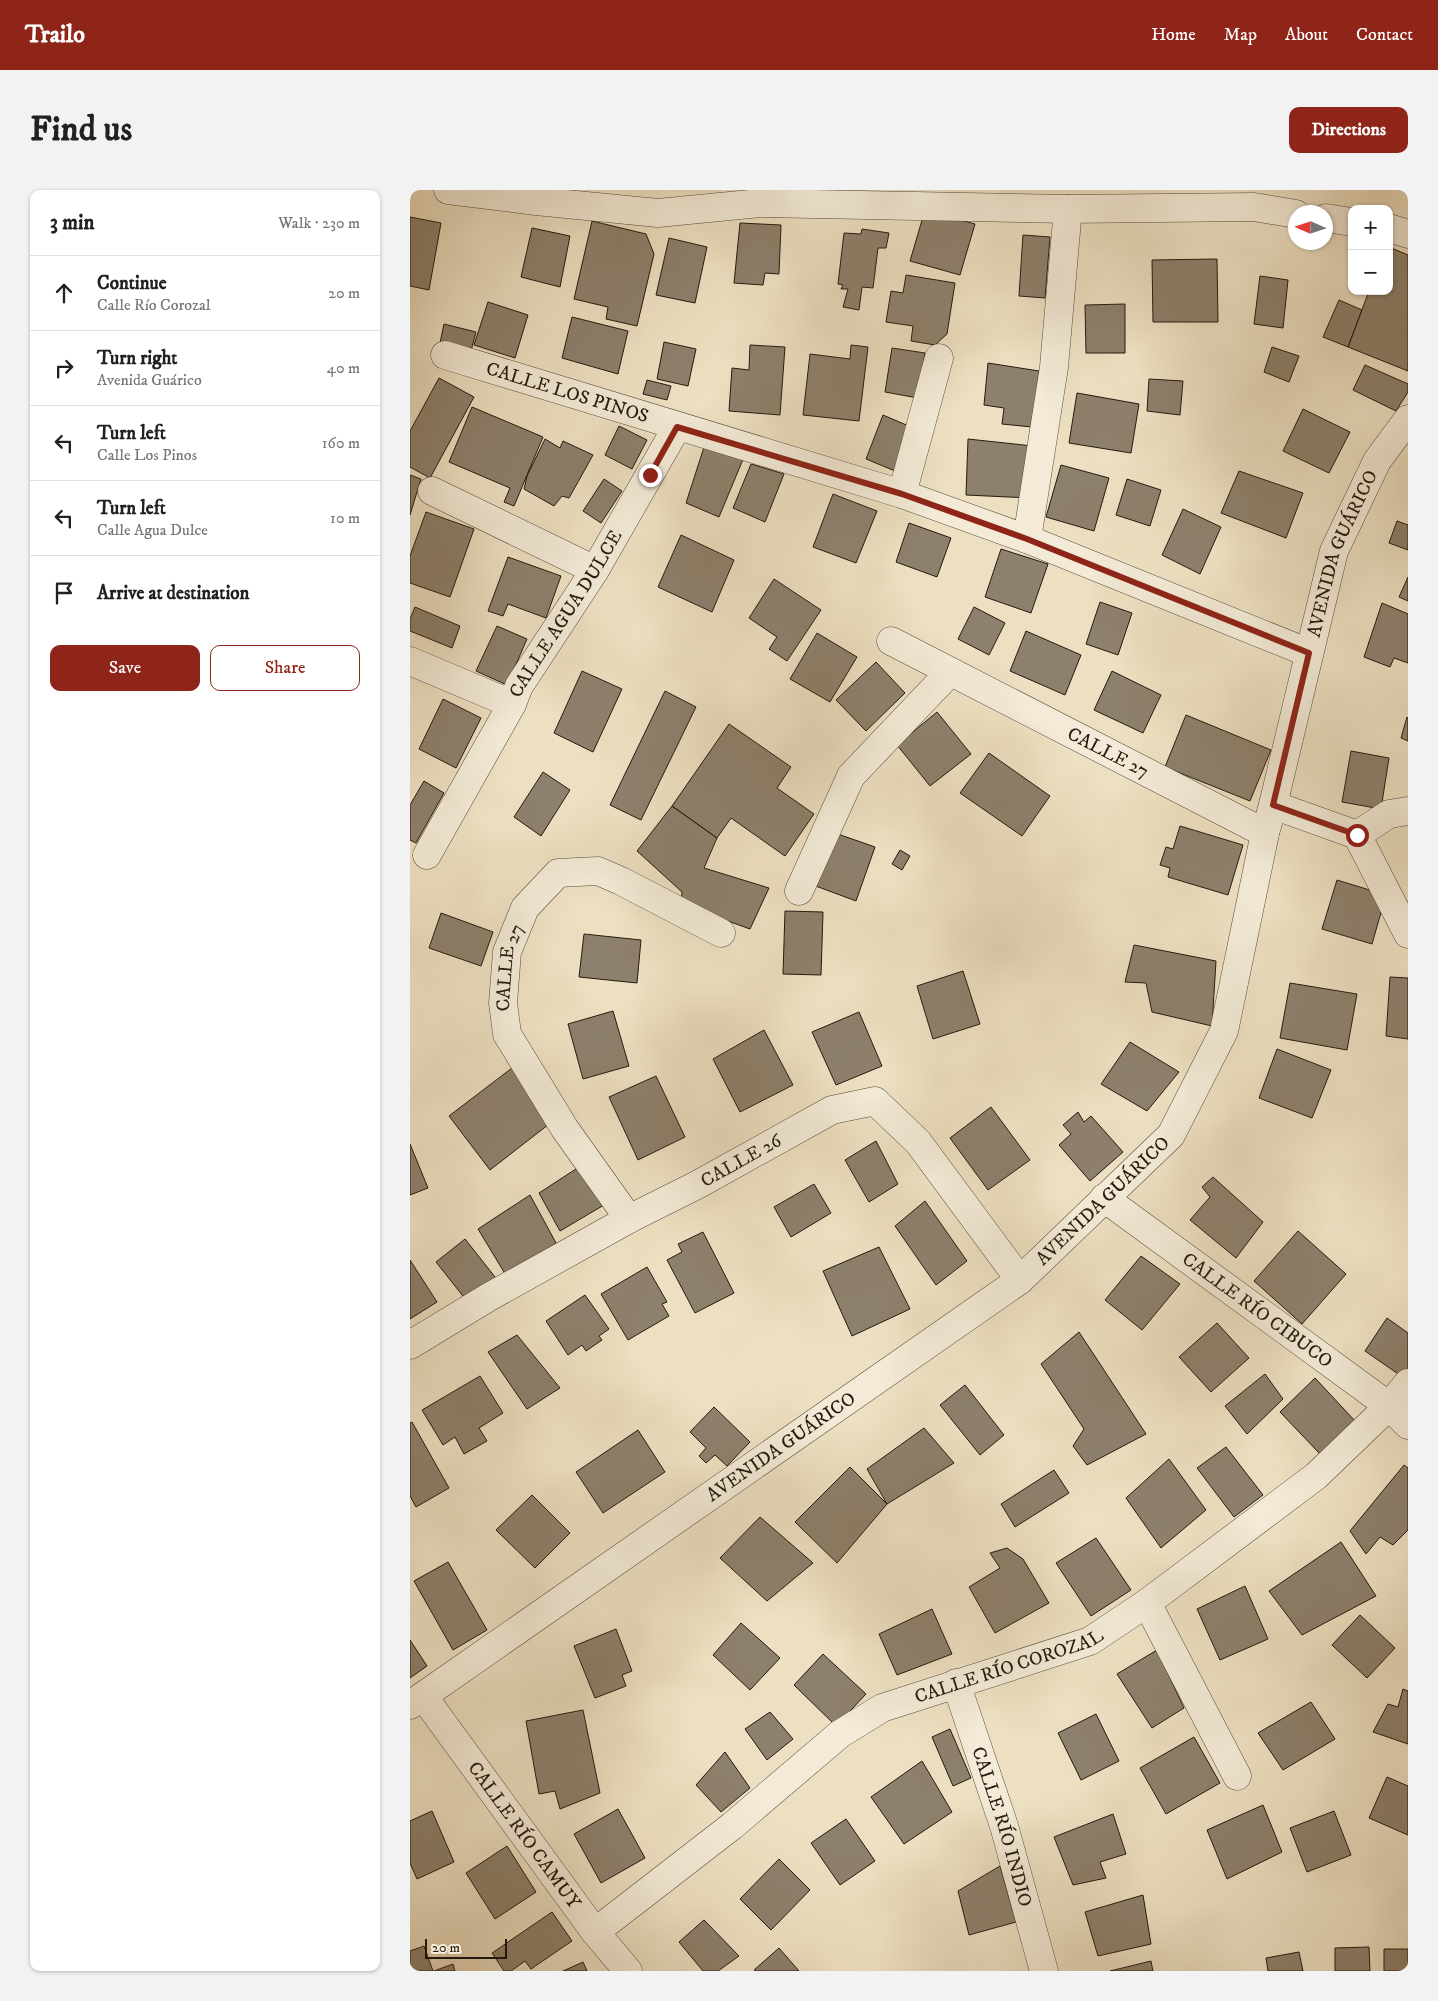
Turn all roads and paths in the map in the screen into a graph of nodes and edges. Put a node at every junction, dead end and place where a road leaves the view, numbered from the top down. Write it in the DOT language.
graph roads {
  1 [pos="448,190"];
  2 [pos="760,196"];
  3 [pos="1257,199"];
  4 [pos="1068,209"];
  5 [pos="1288,211"];
  6 [pos="1333,219"];
  7 [pos="1348,221"];
  8 [pos="1393,229"];
  9 [pos="1408,234"];
  10 [pos="445,355"];
  11 [pos="939,358"];
  12 [pos="1408,419"];
  13 [pos="677,427"];
  14 [pos="432,491"];
  15 [pos="902,494"];
  16 [pos="1027,539"];
  17 [pos="595,570"];
  18 [pos="891,641"];
  19 [pos="1309,653"];
  20 [pos="410,661"];
  21 [pos="950,672"];
  22 [pos="512,704"];
  23 [pos="1273,805"];
  24 [pos="1408,811"];
  25 [pos="1265,832"];
  26 [pos="1357,835"];
  27 [pos="426,855"];
  28 [pos="799,891"];
  29 [pos="721,933"];
  30 [pos="1408,934"];
  31 [pos="1104,1198"];
  32 [pos="630,1219"];
  33 [pos="1020,1280"];
  34 [pos="410,1345"];
  35 [pos="1408,1383"];
  36 [pos="1389,1406"];
  37 [pos="1408,1425"];
  38 [pos="1147,1603"];
  39 [pos="956,1683"];
  40 [pos="417,1701"];
  41 [pos="1237,1776"];
  42 [pos="595,1932"];
  43 [pos="628,1971"];
  44 [pos="1044,1971"];
  1 -- 2 [label="street"];
  2 -- 4 [label="street"];
  3 -- 4 [label="street"];
  3 -- 5 [label="street"];
  4 -- 16 [label="street"];
  6 -- 7 [label="street"];
  8 -- 9 [label="street"];
  10 -- 13 [label="street, CALLE LOS PINOS"];
  11 -- 15 [label="street"];
  12 -- 19 [label="street, AVENIDA GUÁRICO"];
  13 -- 15 [label="street, CALLE LOS PINOS"];
  13 -- 17 [label="street, CALLE AGUA DULCE"];
  14 -- 17 [label="street"];
  15 -- 16 [label="street, CALLE LOS PINOS"];
  16 -- 19 [label="street, CALLE LOS PINOS"];
  17 -- 22 [label="street, CALLE AGUA DULCE"];
  18 -- 21 [label="street, CALLE 27"];
  19 -- 23 [label="street, AVENIDA GUÁRICO"];
  20 -- 22 [label="street, CALLE AGUA DULCE"];
  21 -- 25 [label="street, CALLE 27"];
  21 -- 28 [label="street"];
  22 -- 27 [label="street"];
  23 -- 25 [label="street, AVENIDA GUÁRICO"];
  23 -- 26 [label="street"];
  24 -- 26 [label="street"];
  25 -- 31 [label="street, AVENIDA GUÁRICO"];
  26 -- 30 [label="street"];
  29 -- 32 [label="street, CALLE 27"];
  31 -- 33 [label="street, AVENIDA GUÁRICO"];
  31 -- 36 [label="street, CALLE RÍO CIBUCO"];
  32 -- 33 [label="street, CALLE 26"];
  32 -- 34 [label="street, CALLE 26"];
  33 -- 40 [label="street, AVENIDA GUÁRICO"];
  35 -- 36 [label="street, CALLE RÍO COROZAL"];
  36 -- 37 [label="street, CALLE RÍO CIBUCO"];
  36 -- 38 [label="street, CALLE RÍO COROZAL"];
  38 -- 39 [label="street, CALLE RÍO COROZAL"];
  38 -- 41 [label="street"];
  39 -- 42 [label="street, CALLE RÍO COROZAL"];
  39 -- 44 [label="street, CALLE RÍO INDIO"];
  40 -- 42 [label="street, CALLE RÍO CAMUY"];
  42 -- 43 [label="street, CALLE RÍO CAMUY"];
}
